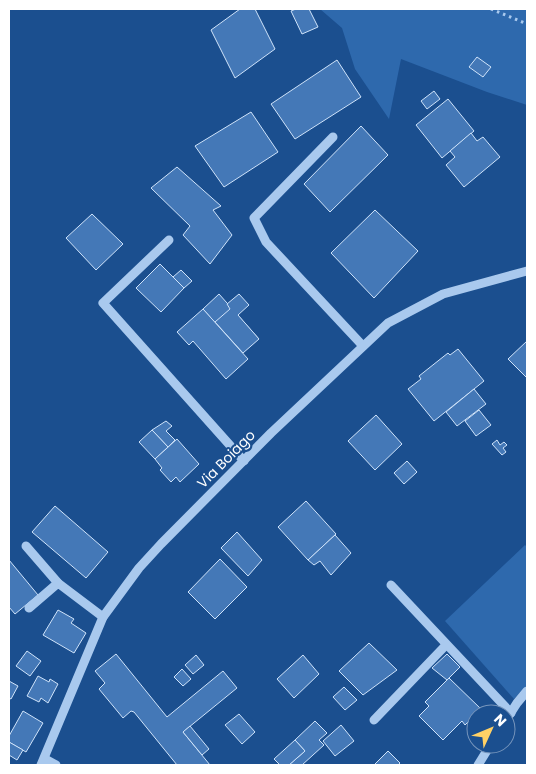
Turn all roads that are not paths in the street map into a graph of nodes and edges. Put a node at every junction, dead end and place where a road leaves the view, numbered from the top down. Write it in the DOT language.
graph roads {
  1 [pos="333,137"];
  2 [pos="168,240"];
  3 [pos="527,271"];
  4 [pos="363,346"];
  5 [pos="244,461"];
  6 [pos="26,546"];
  7 [pos="58,582"];
  8 [pos="391,585"];
  9 [pos="29,608"];
  10 [pos="103,617"];
  11 [pos="446,645"];
  12 [pos="527,691"];
  13 [pos="498,704"];
  14 [pos="516,704"];
  15 [pos="374,720"];
  16 [pos="485,754"];
  17 [pos="43,762"];
  18 [pos="56,765"];
  19 [pos="478,765"];
  1 -- 4 [label="street"];
  2 -- 5 [label="street"];
  3 -- 4 [label="street, Via Boiago"];
  4 -- 5 [label="street, Via Boiago"];
  5 -- 10 [label="street, Via Boiago"];
  6 -- 7 [label="street"];
  7 -- 9 [label="street"];
  7 -- 10 [label="street"];
  8 -- 11 [label="street"];
  10 -- 17 [label="street, Via Boiago"];
  11 -- 13 [label="street"];
  11 -- 15 [label="street"];
  12 -- 14 [label="street"];
  16 -- 19 [label="street"];
  17 -- 18 [label="street"];
}
